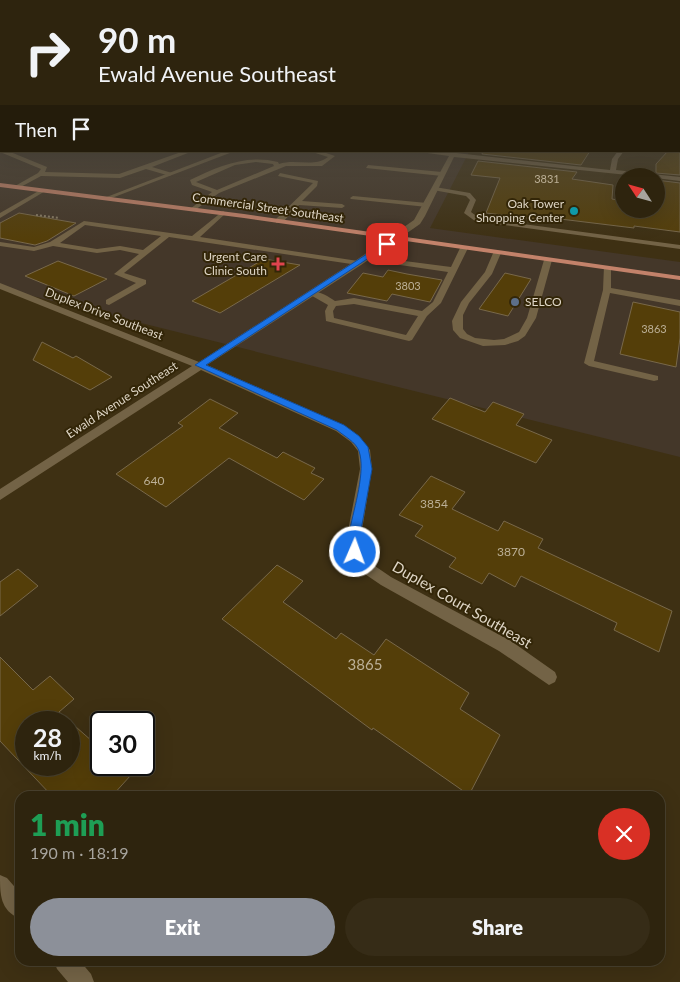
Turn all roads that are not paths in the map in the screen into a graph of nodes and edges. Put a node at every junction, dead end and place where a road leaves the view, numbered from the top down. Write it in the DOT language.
graph roads {
  1 [pos="4,152"];
  2 [pos="187,152"];
  3 [pos="229,152"];
  4 [pos="316,152"];
  5 [pos="434,152"];
  6 [pos="619,152"];
  7 [pos="453,153"];
  8 [pos="146,167"];
  9 [pos="277,167"];
  10 [pos="368,167"];
  11 [pos="613,171"];
  12 [pos="40,174"];
  13 [pos="170,174"];
  14 [pos="442,174"];
  15 [pos="280,175"];
  16 [pos="680,179"];
  17 [pos="0,185"];
  18 [pos="17,187"];
  19 [pos="435,189"];
  20 [pos="44,190"];
  21 [pos="217,192"];
  22 [pos="107,198"];
  23 [pos="300,200"];
  24 [pos="343,202"];
  25 [pos="352,202"];
  26 [pos="426,207"];
  27 [pos="193,209"];
  28 [pos="223,213"];
  29 [pos="0,215"];
  30 [pos="279,221"];
  31 [pos="167,235"];
  32 [pos="194,238"];
  33 [pos="396,238"];
  34 [pos="0,244"];
  35 [pos="53,244"];
  36 [pos="680,247"];
  37 [pos="464,248"];
  38 [pos="145,253"];
  39 [pos="497,253"];
  40 [pos="548,260"];
  41 [pos="362,261"];
  42 [pos="607,268"];
  43 [pos="454,270"];
  44 [pos="680,278"];
  45 [pos="0,286"];
  46 [pos="607,290"];
  47 [pos="311,294"];
  48 [pos="109,302"];
  49 [pos="680,303"];
  50 [pos="333,304"];
  51 [pos="424,314"];
  52 [pos="199,365"];
  53 [pos="654,378"];
  54 [pos="0,495"];
  55 [pos="549,677"];
  56 [pos="0,885"];
  57 [pos="15,903"];
  58 [pos="69,966"];
  59 [pos="83,982"];
  1 -- 12 [label="street"];
  2 -- 8 [label="street"];
  3 -- 13 [label="street"];
  4 -- 9 [label="street"];
  5 -- 7 [label="street"];
  6 -- 11 [label="street"];
  7 -- 11 [label="street"];
  7 -- 14 [label="street, Ewald Avenue Southeast"];
  8 -- 12 [label="street"];
  8 -- 13 [label="street"];
  9 -- 21 [label="street"];
  9 -- 21 [label="street"];
  10 -- 14 [label="street"];
  11 -- 16 [label="street"];
  12 -- 18 [label="street"];
  13 -- 22 [label="street"];
  14 -- 19 [label="street, Ewald Avenue Southeast"];
  15 -- 23 [label="street"];
  17 -- 18 [label="main road, Commercial Street Southeast"];
  18 -- 20 [label="main road, Commercial Street Southeast"];
  19 -- 26 [label="street, Ewald Avenue Southeast"];
  19 -- 36 [label="street"];
  20 -- 22 [label="main road, Commercial Street Southeast"];
  20 -- 29 [label="street"];
  21 -- 27 [label="street"];
  22 -- 27 [label="main road, Commercial Street Southeast"];
  23 -- 24 [label="street"];
  23 -- 30 [label="street"];
  25 -- 26 [label="street"];
  26 -- 33 [label="street, Ewald Avenue Southeast"];
  27 -- 28 [label="main road, Commercial Street Southeast"];
  28 -- 30 [label="main road, Commercial Street Southeast"];
  28 -- 32 [label="street"];
  30 -- 33 [label="main road, Commercial Street Southeast"];
  31 -- 32 [label="street"];
  31 -- 35 [label="street"];
  31 -- 38 [label="street"];
  32 -- 41 [label="street"];
  33 -- 37 [label="main road, Commercial Street Southeast"];
  33 -- 41 [label="street, Ewald Avenue Southeast"];
  34 -- 35 [label="street"];
  35 -- 38 [label="street"];
  37 -- 39 [label="main road, Commercial Street Southeast"];
  37 -- 43 [label="street"];
  38 -- 48 [label="street"];
  39 -- 40 [label="main road, Commercial Street Southeast"];
  39 -- 40 [label="street"];
  40 -- 42 [label="main road, Commercial Street Southeast"];
  41 -- 43 [label="street"];
  41 -- 47 [label="street, Ewald Avenue Southeast"];
  42 -- 44 [label="main road, Commercial Street Southeast"];
  42 -- 46 [label="street"];
  43 -- 51 [label="street"];
  45 -- 52 [label="street, Duplex Drive Southeast"];
  46 -- 49 [label="street"];
  46 -- 53 [label="street"];
  47 -- 50 [label="street"];
  47 -- 52 [label="street, Ewald Avenue Southeast"];
  50 -- 51 [label="street"];
  50 -- 51 [label="street"];
  52 -- 54 [label="street, Ewald Avenue Southeast"];
  52 -- 55 [label="street, Duplex Court Southeast"];
  56 -- 57 [label="street"];
  58 -- 59 [label="street"];
}
